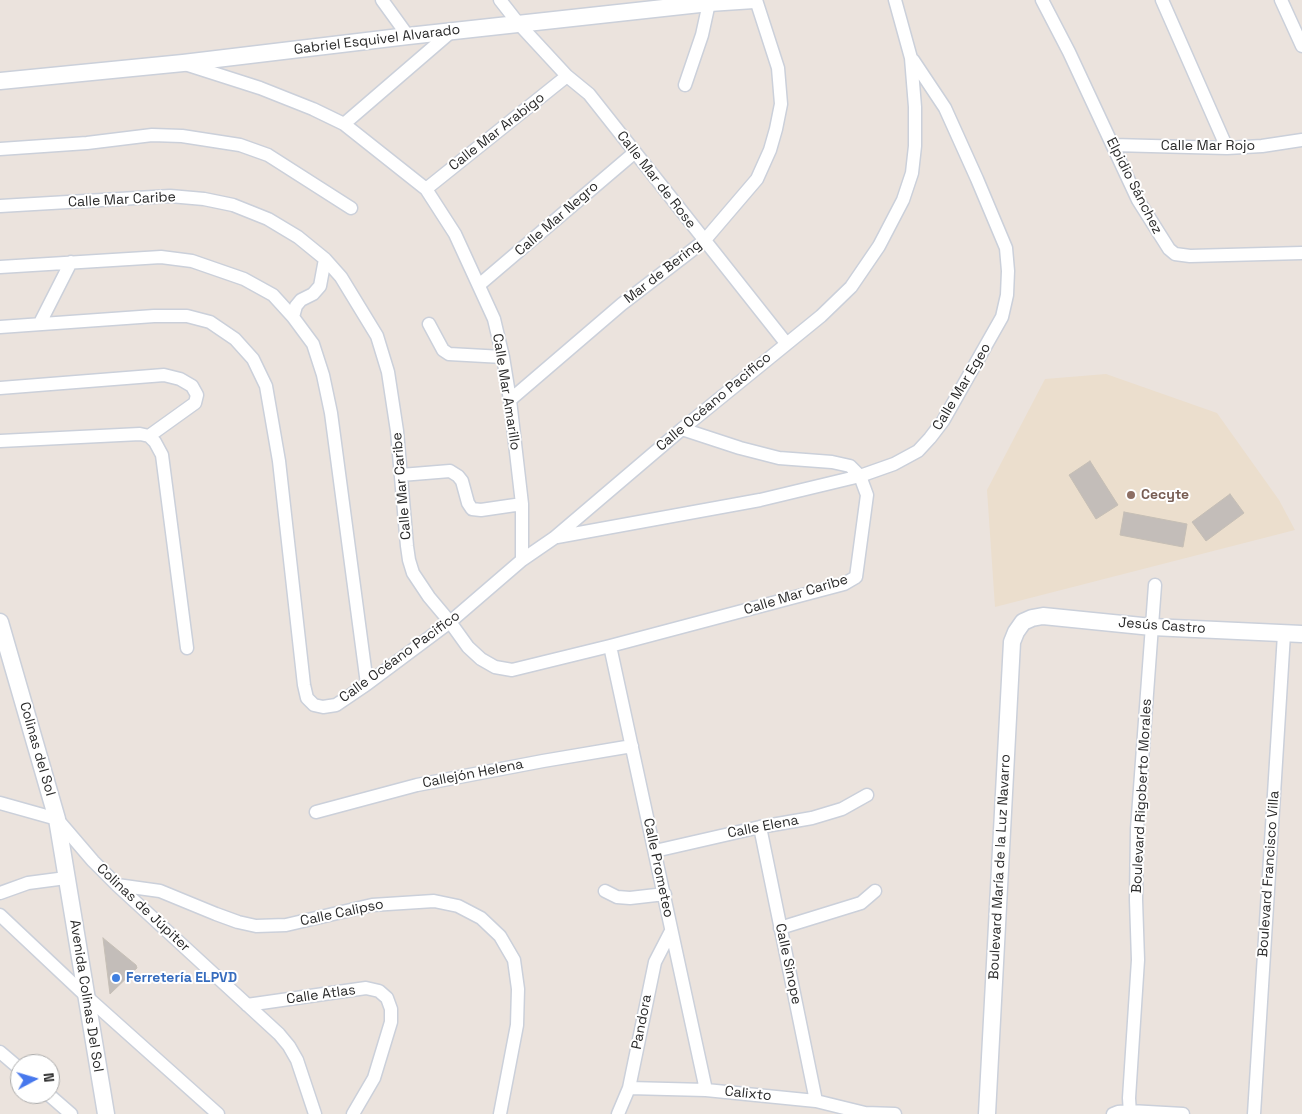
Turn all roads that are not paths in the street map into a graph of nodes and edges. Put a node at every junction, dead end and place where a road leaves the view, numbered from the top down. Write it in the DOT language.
graph roads {
  1 [pos="382,0"];
  2 [pos="500,0"];
  3 [pos="755,0"];
  4 [pos="895,0"];
  5 [pos="1042,0"];
  6 [pos="1162,0"];
  7 [pos="1281,0"];
  8 [pos="709,3"];
  9 [pos="627,6"];
  10 [pos="518,24"];
  11 [pos="452,31"];
  12 [pos="408,36"];
  13 [pos="1302,46"];
  14 [pos="911,58"];
  15 [pos="183,63"];
  16 [pos="568,76"];
  17 [pos="0,80"];
  18 [pos="686,85"];
  19 [pos="344,124"];
  20 [pos="1302,140"];
  21 [pos="1113,144"];
  22 [pos="1227,148"];
  23 [pos="0,149"];
  24 [pos="634,153"];
  25 [pos="426,189"];
  26 [pos="0,206"];
  27 [pos="351,208"];
  28 [pos="704,241"];
  29 [pos="1302,254"];
  30 [pos="325,259"];
  31 [pos="71,262"];
  32 [pos="0,267"];
  33 [pos="479,285"];
  34 [pos="293,317"];
  35 [pos="40,323"];
  36 [pos="429,324"];
  37 [pos="0,327"];
  38 [pos="786,343"];
  39 [pos="503,357"];
  40 [pos="0,388"];
  41 [pos="510,400"];
  42 [pos="682,429"];
  43 [pos="149,436"];
  44 [pos="0,441"];
  45 [pos="401,475"];
  46 [pos="860,476"];
  47 [pos="522,504"];
  48 [pos="554,538"];
  49 [pos="522,560"];
  50 [pos="1155,585"];
  51 [pos="0,622"];
  52 [pos="450,622"];
  53 [pos="1023,622"];
  54 [pos="1152,627"];
  55 [pos="1284,634"];
  56 [pos="1302,634"];
  57 [pos="610,646"];
  58 [pos="187,648"];
  59 [pos="367,684"];
  60 [pos="632,746"];
  61 [pos="867,795"];
  62 [pos="0,803"];
  63 [pos="316,812"];
  64 [pos="57,819"];
  65 [pos="760,827"];
  66 [pos="655,851"];
  67 [pos="66,878"];
  68 [pos="117,885"];
  69 [pos="875,890"];
  70 [pos="604,891"];
  71 [pos="0,893"];
  72 [pos="665,894"];
  73 [pos="0,915"];
  74 [pos="780,928"];
  75 [pos="671,931"];
  76 [pos="86,996"];
  77 [pos="247,1005"];
  78 [pos="0,1052"];
  79 [pos="10,1060"];
  80 [pos="629,1088"];
  81 [pos="706,1090"];
  82 [pos="816,1101"];
  83 [pos="60,1104"];
  84 [pos="843,1111"];
  85 [pos="865,1113"];
  86 [pos="1122,1113"];
  87 [pos="71,1114"];
  88 [pos="106,1114"];
  89 [pos="218,1114"];
  90 [pos="315,1114"];
  91 [pos="353,1114"];
  92 [pos="500,1114"];
  93 [pos="618,1114"];
  94 [pos="895,1114"];
  95 [pos="987,1114"];
  96 [pos="1183,1114"];
  97 [pos="1254,1114"];
  1 -- 12 [label="street"];
  2 -- 10 [label="street, Calle Mar de Rose"];
  3 -- 8 [label="street, Gabriel Esquivel Alvarado"];
  3 -- 28 [label="street, Mar de Bering"];
  4 -- 14 [label="street, Calle Océano Pacifico"];
  5 -- 21 [label="street, Elpidio Sánchez"];
  6 -- 22 [label="street"];
  7 -- 13 [label="street"];
  8 -- 9 [label="street, Gabriel Esquivel Alvarado"];
  8 -- 18 [label="street"];
  9 -- 10 [label="street, Gabriel Esquivel Alvarado"];
  10 -- 11 [label="street, Gabriel Esquivel Alvarado"];
  10 -- 16 [label="street, Calle Mar de Rose"];
  11 -- 12 [label="street, Gabriel Esquivel Alvarado"];
  11 -- 19 [label="street"];
  12 -- 15 [label="street, Gabriel Esquivel Alvarado"];
  14 -- 38 [label="street, Calle Océano Pacifico"];
  14 -- 46 [label="street, Calle Mar Egeo"];
  15 -- 17 [label="street, Gabriel Esquivel Alvarado"];
  15 -- 19 [label="street, Calle Mar Amarillo"];
  16 -- 24 [label="street, Calle Mar de Rose"];
  16 -- 25 [label="street, Calle Mar Arabigo"];
  19 -- 25 [label="street, Calle Mar Amarillo"];
  20 -- 22 [label="street, Calle Mar Rojo"];
  21 -- 22 [label="street, Calle Mar Rojo"];
  21 -- 29 [label="street, Elpidio Sánchez"];
  23 -- 27 [label="street"];
  24 -- 28 [label="street, Calle Mar de Rose"];
  24 -- 33 [label="street, Calle Mar Negro"];
  25 -- 33 [label="street, Calle Mar Amarillo"];
  26 -- 30 [label="street, Calle Mar Caribe"];
  28 -- 38 [label="street, Calle Mar de Rose"];
  28 -- 41 [label="street, Mar de Bering"];
  30 -- 34 [label="street"];
  30 -- 45 [label="street, Calle Mar Caribe"];
  31 -- 32 [label="street"];
  31 -- 34 [label="street"];
  31 -- 35 [label="street"];
  33 -- 39 [label="street, Calle Mar Amarillo"];
  34 -- 59 [label="street"];
  35 -- 37 [label="street"];
  35 -- 59 [label="street, Calle Océano Pacifico"];
  36 -- 39 [label="street"];
  38 -- 42 [label="street, Calle Océano Pacifico"];
  39 -- 41 [label="street, Calle Mar Amarillo"];
  40 -- 43 [label="street"];
  41 -- 47 [label="street, Calle Mar Amarillo"];
  42 -- 46 [label="street"];
  42 -- 48 [label="street, Calle Océano Pacifico"];
  43 -- 44 [label="street"];
  43 -- 58 [label="street"];
  45 -- 47 [label="street"];
  45 -- 52 [label="street, Calle Mar Caribe"];
  46 -- 48 [label="street, Calle Mar Egeo"];
  46 -- 57 [label="street, Calle Mar Caribe"];
  47 -- 49 [label="street, Calle Mar Amarillo"];
  48 -- 49 [label="street, Calle Océano Pacifico"];
  49 -- 52 [label="street, Calle Océano Pacifico"];
  50 -- 54 [label="street, Boulevard Rigoberto Morales"];
  51 -- 64 [label="street, Colinas del Sol"];
  52 -- 57 [label="street, Calle Mar Caribe"];
  52 -- 59 [label="street, Calle Océano Pacifico"];
  53 -- 54 [label="street, Jesús Castro"];
  53 -- 95 [label="street, Boulevard María de la Luz Navarro"];
  54 -- 55 [label="street, Jesús Castro"];
  54 -- 86 [label="street, Boulevard Rigoberto Morales"];
  55 -- 56 [label="street, Jesús Castro"];
  55 -- 97 [label="street, Boulevard Francisco Villa"];
  57 -- 60 [label="street, Calle Prometeo"];
  60 -- 63 [label="street, Callejón Helena"];
  60 -- 66 [label="street, Calle Prometeo"];
  61 -- 65 [label="street, Calle Elena"];
  62 -- 64 [label="street"];
  64 -- 67 [label="street, Colinas del Sol"];
  64 -- 68 [label="street, Colinas de Júpiter"];
  65 -- 66 [label="street, Calle Elena"];
  65 -- 74 [label="street, Calle Sinope"];
  66 -- 72 [label="street, Calle Prometeo"];
  67 -- 71 [label="street"];
  67 -- 76 [label="street, Avenida Colinas Del Sol"];
  68 -- 77 [label="street, Colinas de Júpiter"];
  68 -- 92 [label="street, Calle Calipso"];
  69 -- 74 [label="street"];
  70 -- 72 [label="street"];
  72 -- 75 [label="street, Calle Prometeo"];
  73 -- 76 [label="street"];
  74 -- 82 [label="street, Calle Sinope"];
  75 -- 80 [label="street, Pandora"];
  75 -- 81 [label="street, Calle Prometeo"];
  76 -- 88 [label="street, Avenida Colinas Del Sol"];
  76 -- 89 [label="street"];
  77 -- 90 [label="street, Colinas de Júpiter"];
  77 -- 91 [label="street, Calle Atlas"];
  78 -- 79 [label="street"];
  80 -- 81 [label="street, Calixto"];
  80 -- 93 [label="street, Pandora"];
  81 -- 82 [label="street, Calixto"];
  82 -- 84 [label="street, Calixto"];
  83 -- 87 [label="street"];
  84 -- 85 [label="street, Calixto"];
  85 -- 94 [label="street, Calixto"];
  86 -- 96 [label="street"];
}
